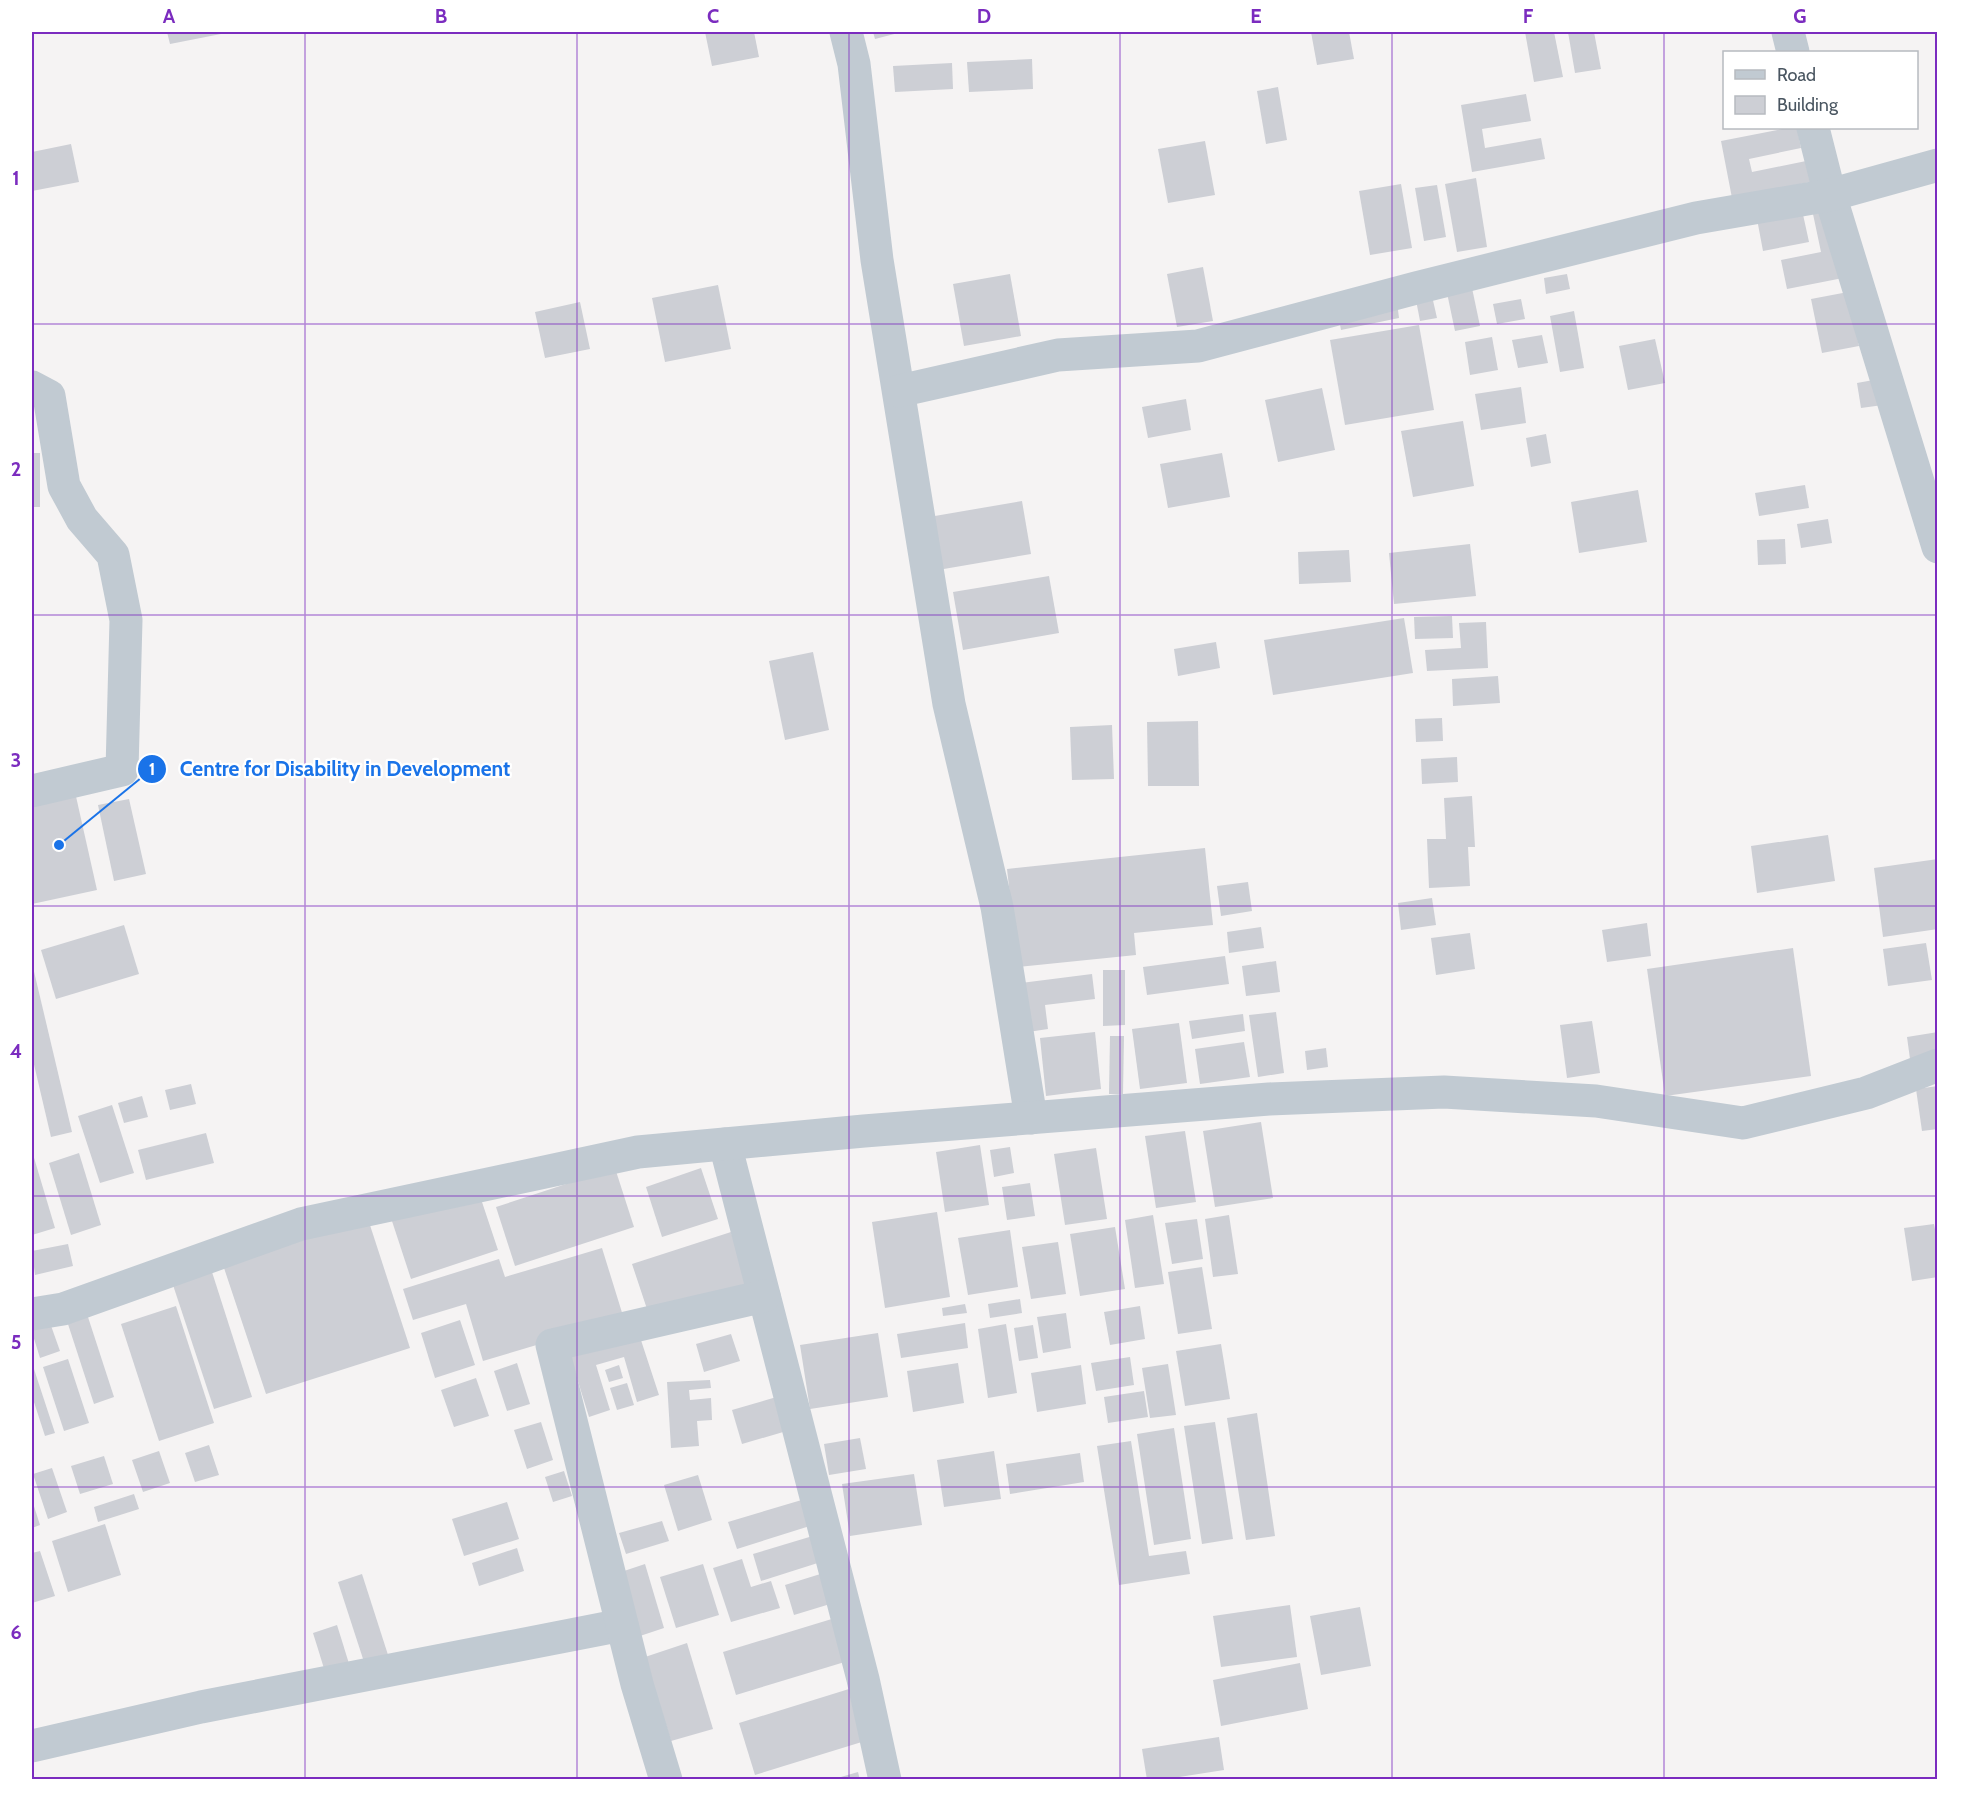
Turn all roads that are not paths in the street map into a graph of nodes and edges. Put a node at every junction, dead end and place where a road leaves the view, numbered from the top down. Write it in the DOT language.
graph roads {
  1 [pos="846,32"];
  2 [pos="1788,32"];
  3 [pos="1793,51"];
  4 [pos="1813,129"];
  5 [pos="1938,165"];
  6 [pos="1830,195"];
  7 [pos="32,387"];
  8 [pos="899,391"];
  9 [pos="1938,547"];
  10 [pos="32,791"];
  11 [pos="1938,1065"];
  12 [pos="1030,1118"];
  13 [pos="725,1144"];
  14 [pos="764,1296"];
  15 [pos="32,1314"];
  16 [pos="622,1625"];
  17 [pos="32,1746"];
  18 [pos="666,1779"];
  19 [pos="885,1779"];
  1 -- 8 [label="street"];
  2 -- 3 [label="street"];
  4 -- 6 [label="street"];
  5 -- 6 [label="street"];
  6 -- 8 [label="street"];
  6 -- 9 [label="street"];
  7 -- 10 [label="street"];
  8 -- 12 [label="street"];
  11 -- 12 [label="street"];
  12 -- 13 [label="street"];
  13 -- 14 [label="street"];
  13 -- 15 [label="street"];
  14 -- 16 [label="street"];
  14 -- 19 [label="street"];
  16 -- 17 [label="street"];
  16 -- 18 [label="street"];
}
